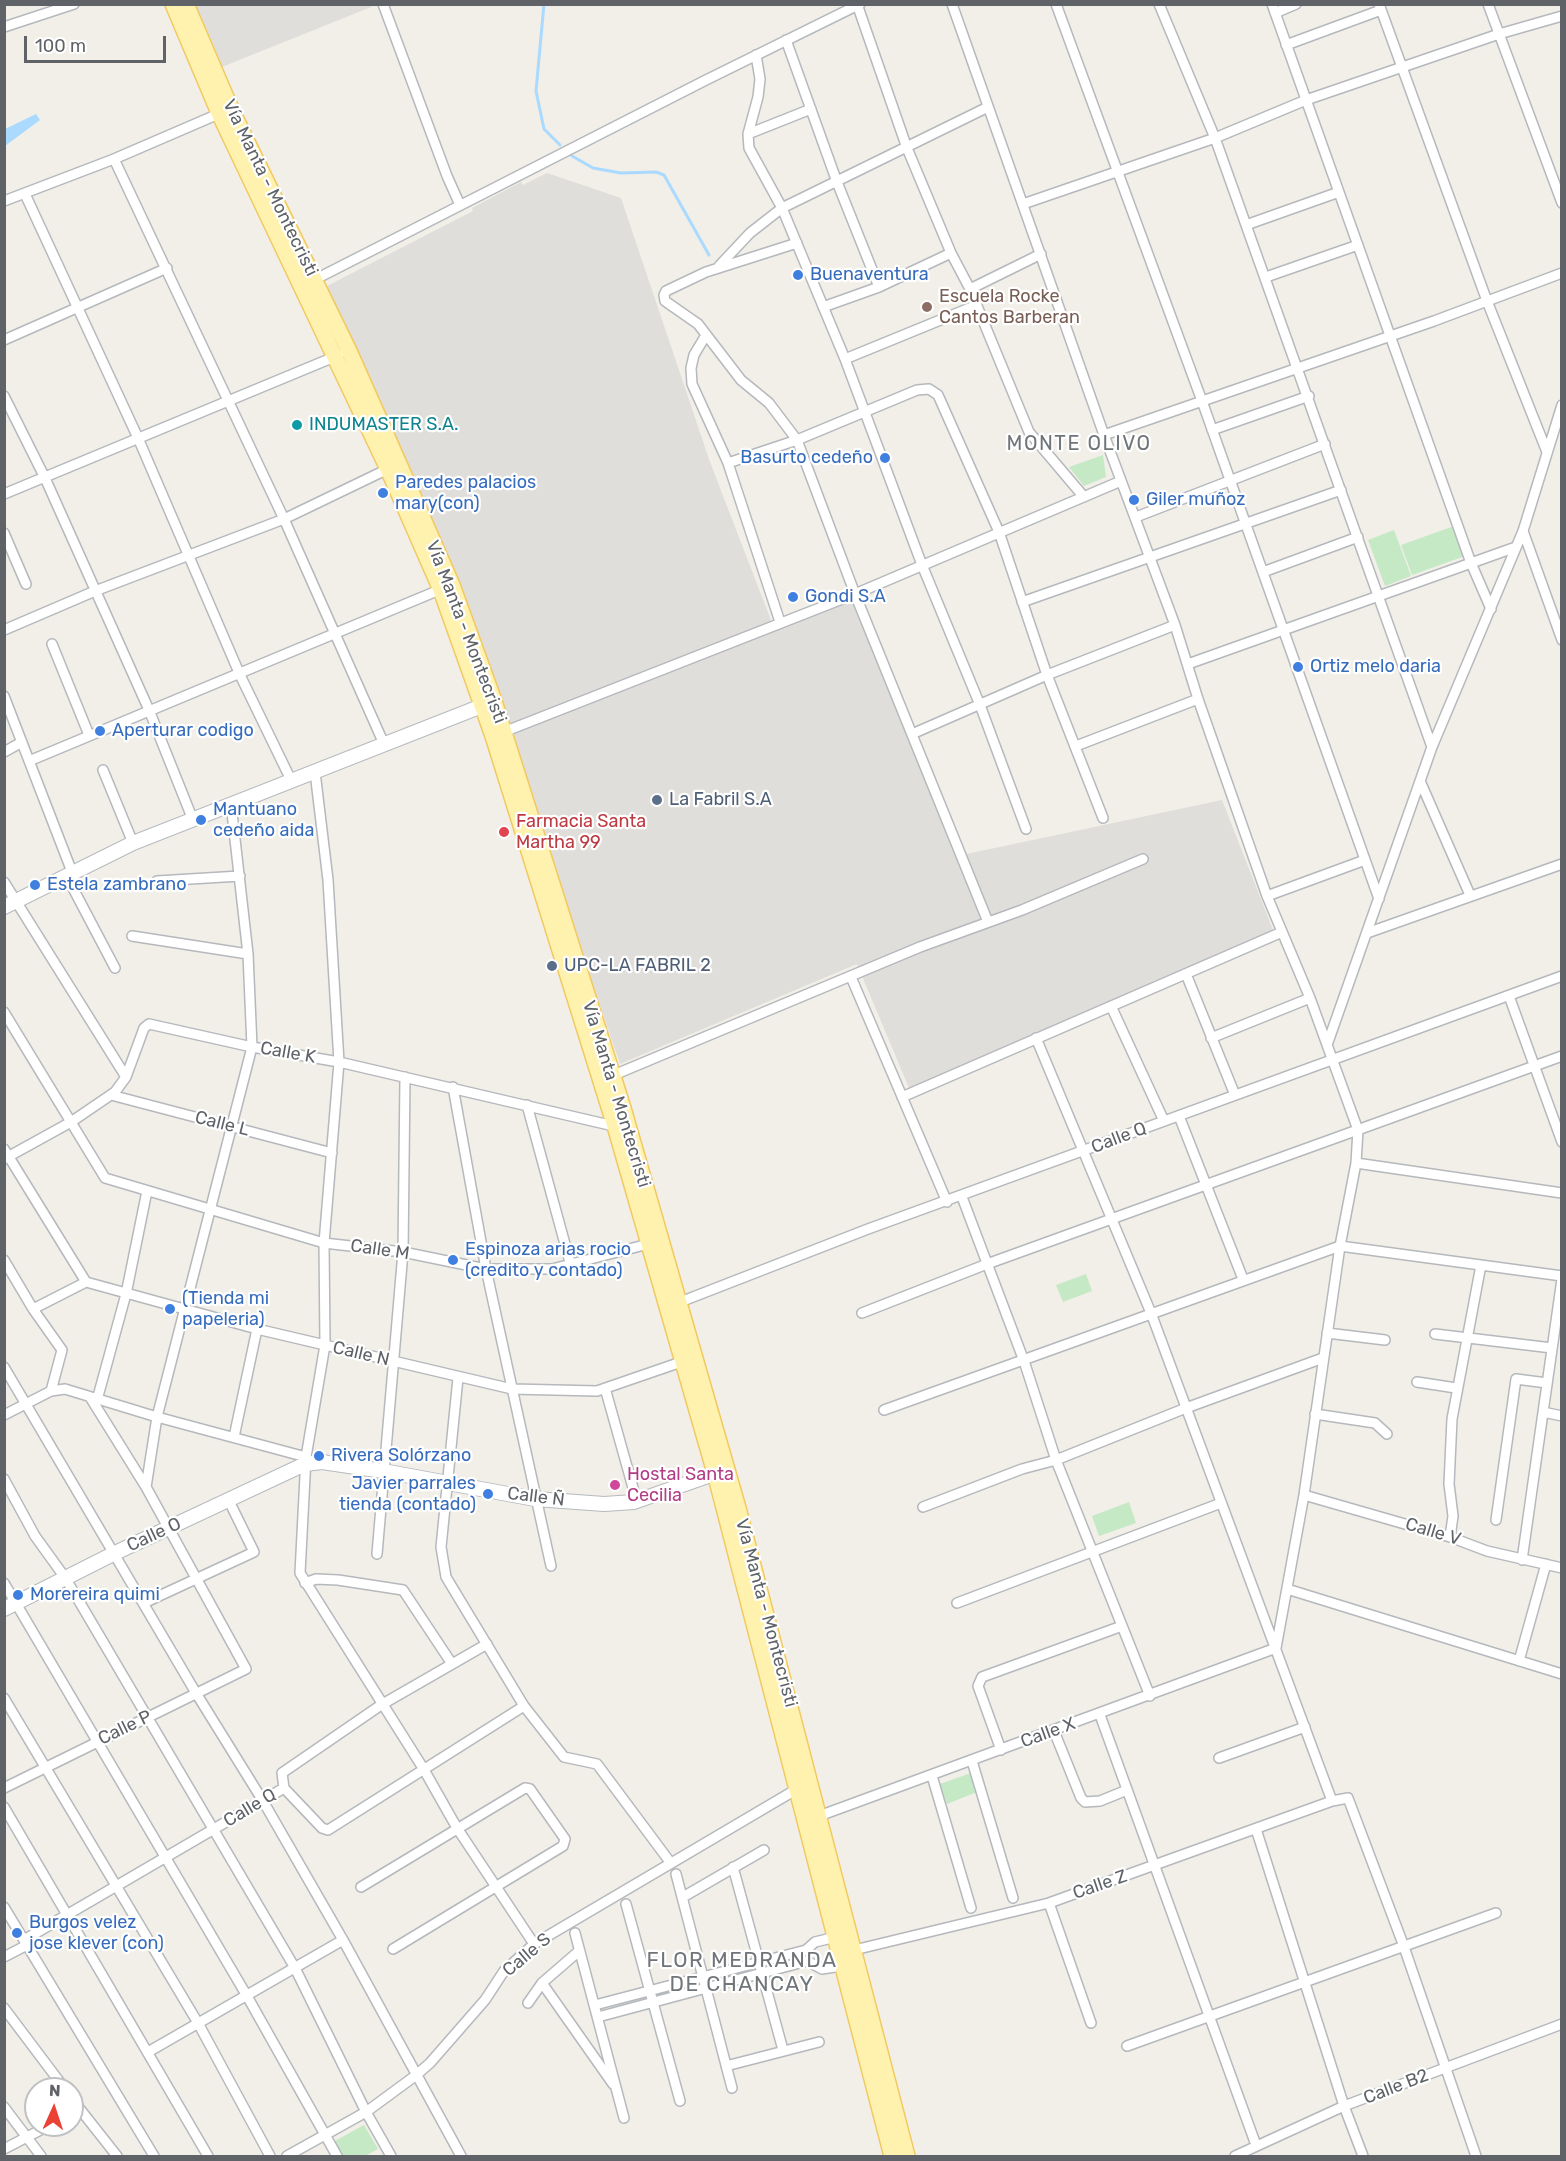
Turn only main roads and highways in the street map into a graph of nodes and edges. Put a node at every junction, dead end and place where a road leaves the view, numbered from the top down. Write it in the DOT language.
graph roads {
  1 [pos="173,4"];
  2 [pos="186,4"];
  3 [pos="225,111"];
  4 [pos="721,1471"];
  5 [pos="842,1935"];
  6 [pos="848,1958"];
  7 [pos="892,2157"];
  8 [pos="908,2157"];
  1 -- 3 [label="main road, Vía Manta - Montecristi"];
  2 -- 3 [label="main road, Vía Manta - Montecristi"];
  3 -- 4 [label="main road, Vía Manta - Montecristi"];
  4 -- 5 [label="main road, Vía Manta - Montecristi"];
  4 -- 5 [label="main road, Vía Manta - Montecristi"];
  5 -- 6 [label="main road, Vía Manta - Montecristi"];
  6 -- 7 [label="main road, Vía Manta - Montecristi"];
  6 -- 8 [label="main road, Vía Manta - Montecristi"];
}
